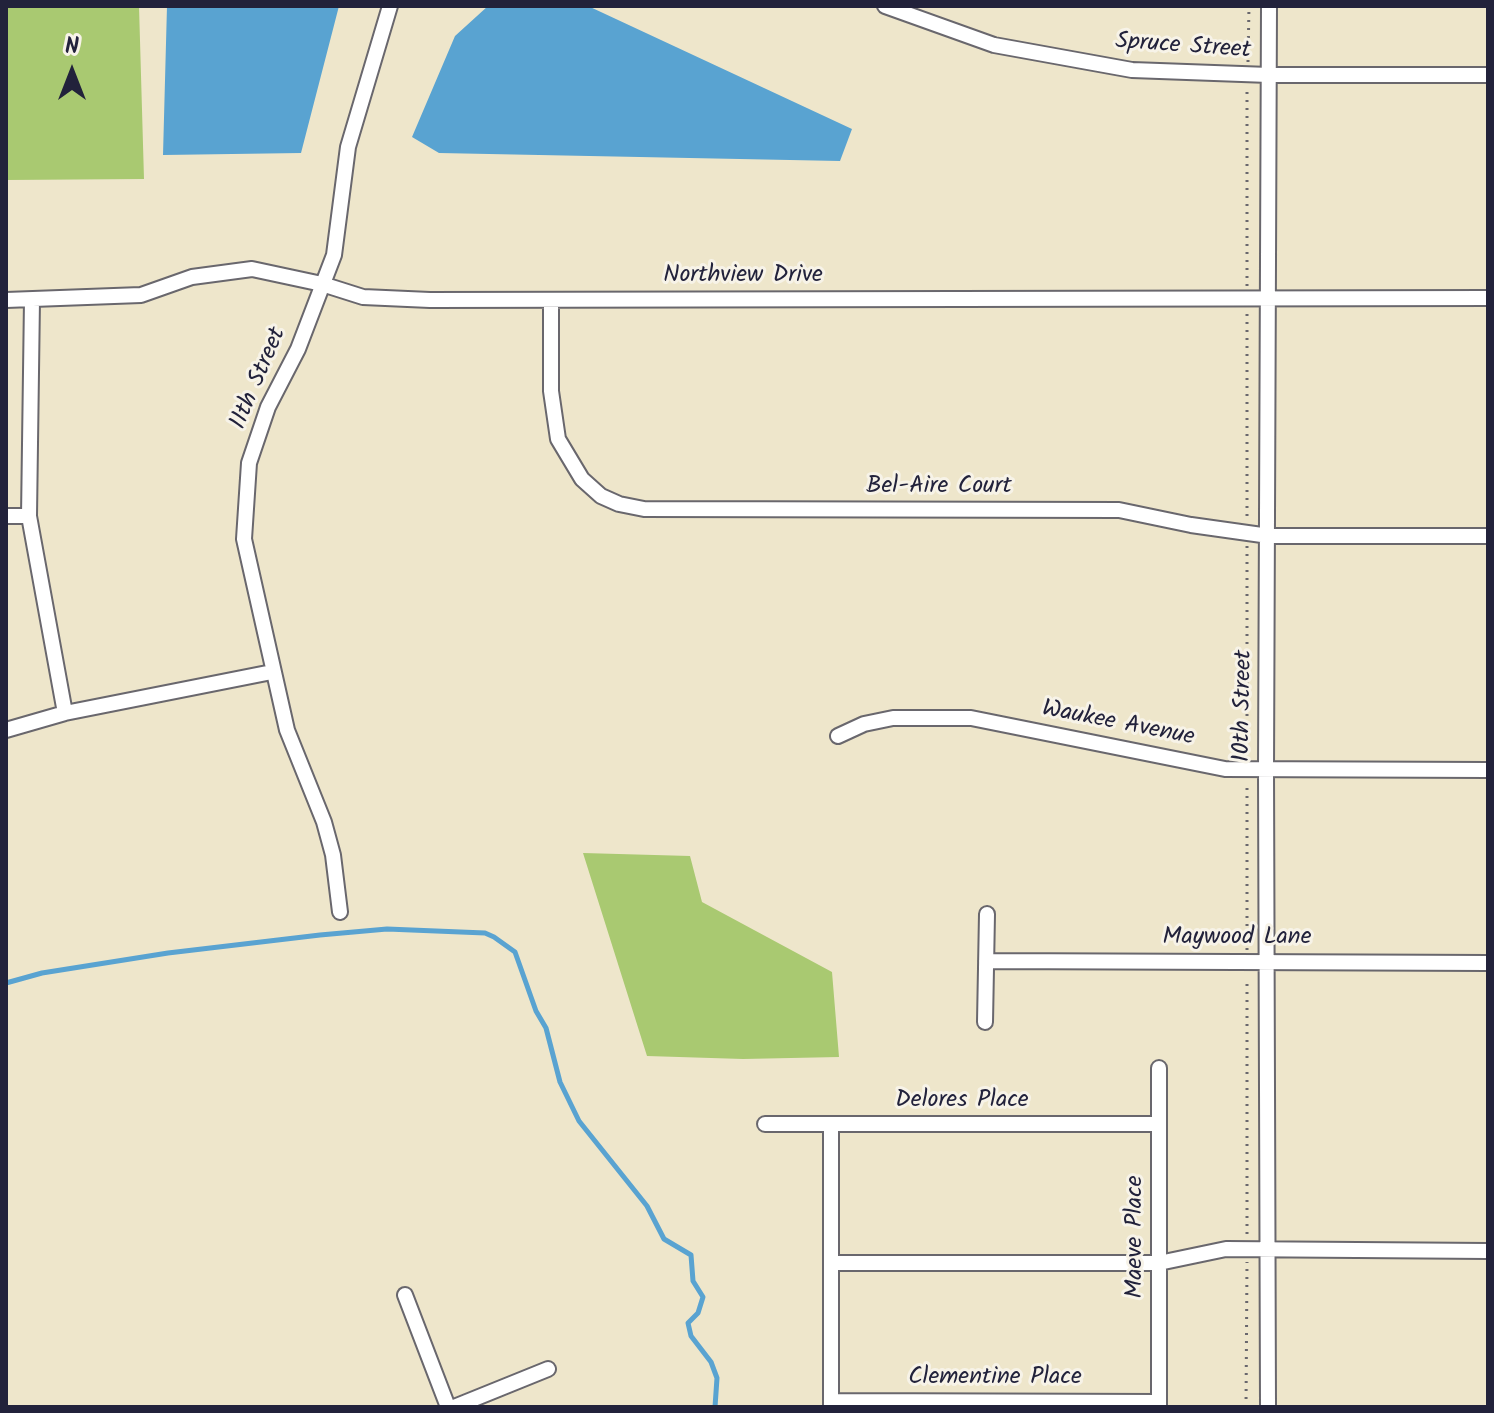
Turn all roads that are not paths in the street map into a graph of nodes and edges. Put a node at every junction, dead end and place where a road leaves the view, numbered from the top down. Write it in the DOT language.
graph roads {
  1 [pos="390,6"];
  2 [pos="885,6"];
  3 [pos="1269,6"];
  4 [pos="1269,75"];
  5 [pos="1488,75"];
  6 [pos="322,284"];
  7 [pos="1268,297"];
  8 [pos="1488,298"];
  9 [pos="6,300"];
  10 [pos="32,300"];
  11 [pos="551,300"];
  12 [pos="6,516"];
  13 [pos="29,516"];
  14 [pos="1269,536"];
  15 [pos="1488,536"];
  16 [pos="272,672"];
  17 [pos="65,713"];
  18 [pos="6,730"];
  19 [pos="838,736"];
  20 [pos="1488,770"];
  21 [pos="1266,771"];
  22 [pos="340,912"];
  23 [pos="987,914"];
  24 [pos="986,961"];
  25 [pos="1267,961"];
  26 [pos="1488,963"];
  27 [pos="985,1022"];
  28 [pos="1159,1068"];
  29 [pos="765,1124"];
  30 [pos="831,1124"];
  31 [pos="1159,1124"];
  32 [pos="1268,1251"];
  33 [pos="1488,1251"];
  34 [pos="831,1263"];
  35 [pos="1159,1263"];
  36 [pos="405,1295"];
  37 [pos="548,1369"];
  38 [pos="831,1404"];
  39 [pos="1159,1404"];
  40 [pos="451,1407"];
  41 [pos="1268,1407"];
  1 -- 6 [label="street, 11th Street"];
  2 -- 4 [label="street, Spruce Street"];
  3 -- 4 [label="street, 10th Street"];
  4 -- 5 [label="street, Spruce Street"];
  4 -- 7 [label="street, 10th Street"];
  6 -- 10 [label="street, Northview Drive"];
  6 -- 11 [label="street, Northview Drive"];
  6 -- 16 [label="street, 11th Street"];
  7 -- 8 [label="street, Northview Drive"];
  7 -- 11 [label="street, Northview Drive"];
  7 -- 14 [label="street, 10th Street"];
  9 -- 10 [label="street, Northview Drive"];
  10 -- 13 [label="street"];
  11 -- 14 [label="street, Bel-Aire Court"];
  12 -- 13 [label="street"];
  13 -- 17 [label="street"];
  14 -- 15 [label="street, Bel-Aire Court"];
  14 -- 21 [label="street, 10th Street"];
  16 -- 17 [label="street"];
  16 -- 22 [label="street, 11th Street"];
  17 -- 18 [label="street"];
  19 -- 21 [label="street, Waukee Avenue"];
  20 -- 21 [label="street, Waukee Avenue"];
  21 -- 25 [label="street, 10th Street"];
  23 -- 24 [label="street"];
  24 -- 25 [label="street, Maywood Lane"];
  24 -- 27 [label="street"];
  25 -- 26 [label="street, Maywood Lane"];
  25 -- 32 [label="street, 10th Street"];
  28 -- 31 [label="street, Maeve Place"];
  29 -- 30 [label="street, Delores Place"];
  30 -- 31 [label="street, Delores Place"];
  30 -- 34 [label="street"];
  31 -- 35 [label="street, Maeve Place"];
  32 -- 33 [label="street"];
  32 -- 35 [label="street"];
  32 -- 41 [label="street, 10th Street"];
  34 -- 35 [label="street"];
  34 -- 38 [label="street"];
  35 -- 39 [label="street, Maeve Place"];
  36 -- 40 [label="street"];
  37 -- 40 [label="street"];
  38 -- 39 [label="street, Clementine Place"];
}
